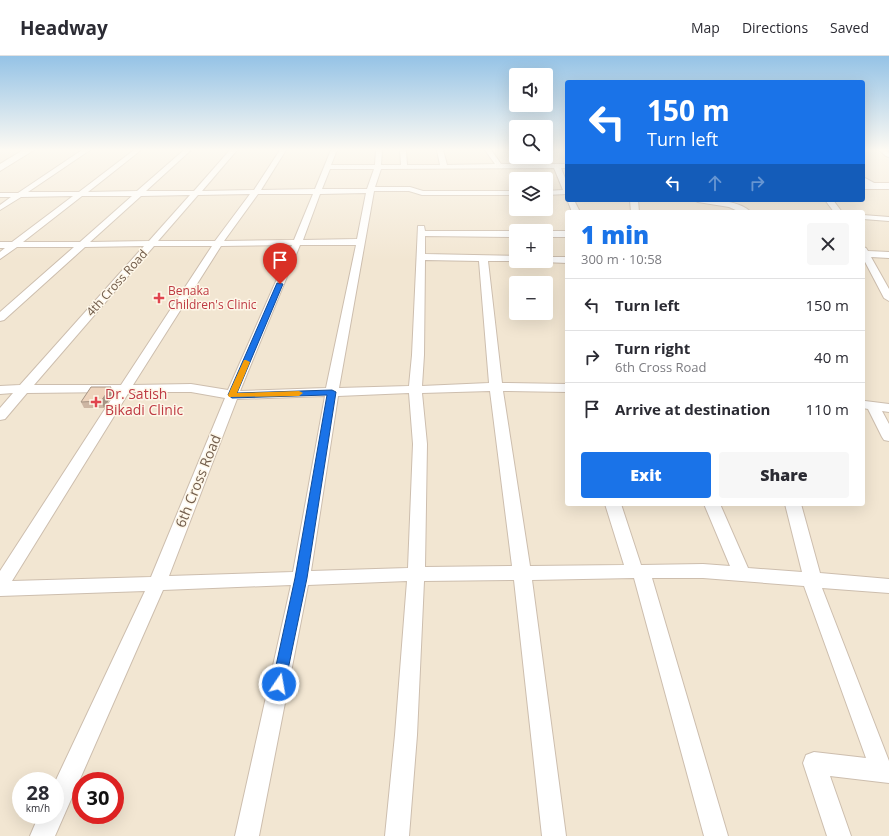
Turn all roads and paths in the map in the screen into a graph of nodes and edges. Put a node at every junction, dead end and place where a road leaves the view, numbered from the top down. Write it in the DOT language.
graph roads {
  1 [pos="33,186"];
  2 [pos="89,186"];
  3 [pos="147,186"];
  4 [pos="203,186"];
  5 [pos="260,186"];
  6 [pos="319,186"];
  7 [pos="371,186"];
  8 [pos="370,190"];
  9 [pos="198,192"];
  10 [pos="256,192"];
  11 [pos="317,192"];
  12 [pos="565,192"];
  13 [pos="139,193"];
  14 [pos="509,193"];
  15 [pos="553,193"];
  16 [pos="0,194"];
  17 [pos="22,194"];
  18 [pos="79,194"];
  19 [pos="696,202"];
  20 [pos="0,208"];
  21 [pos="742,210"];
  22 [pos="865,217"];
  23 [pos="889,219"];
  24 [pos="509,234"];
  25 [pos="553,234"];
  26 [pos="565,234"];
  27 [pos="361,242"];
  28 [pos="218,243"];
  29 [pos="297,243"];
  30 [pos="83,244"];
  31 [pos="152,244"];
  32 [pos="0,245"];
  33 [pos="14,245"];
  34 [pos="865,252"];
  35 [pos="865,254"];
  36 [pos="889,255"];
  37 [pos="0,256"];
  38 [pos="420,257"];
  39 [pos="482,258"];
  40 [pos="509,259"];
  41 [pos="553,260"];
  42 [pos="565,260"];
  43 [pos="889,298"];
  44 [pos="0,318"];
  45 [pos="496,387"];
  46 [pos="125,388"];
  47 [pos="565,388"];
  48 [pos="24,389"];
  49 [pos="415,389"];
  50 [pos="0,390"];
  51 [pos="332,392"];
  52 [pos="232,395"];
  53 [pos="868,406"];
  54 [pos="889,408"];
  55 [pos="0,416"];
  56 [pos="889,437"];
  57 [pos="614,506"];
  58 [pos="713,506"];
  59 [pos="794,506"];
  60 [pos="638,572"];
  61 [pos="416,574"];
  62 [pos="522,574"];
  63 [pos="742,574"];
  64 [pos="301,578"];
  65 [pos="812,581"];
  66 [pos="157,583"];
  67 [pos="889,586"];
  68 [pos="0,587"];
  69 [pos="886,772"];
  70 [pos="64,788"];
  71 [pos="48,824"];
  72 [pos="42,836"];
  73 [pos="247,836"];
  74 [pos="397,836"];
  75 [pos="554,836"];
  76 [pos="716,836"];
  77 [pos="839,836"];
  1 -- 17 [label="street"];
  2 -- 18 [label="street"];
  3 -- 13 [label="street"];
  4 -- 9 [label="street, 4th Cross Road"];
  5 -- 10 [label="street"];
  6 -- 11 [label="street, 6th Cross Road"];
  7 -- 8 [label="street"];
  8 -- 11 [label="street"];
  8 -- 14 [label="street"];
  8 -- 27 [label="street"];
  9 -- 10 [label="street"];
  9 -- 13 [label="street"];
  9 -- 31 [label="street, 4th Cross Road"];
  10 -- 11 [label="street"];
  10 -- 28 [label="street"];
  11 -- 29 [label="street, 6th Cross Road"];
  12 -- 15 [label="street"];
  13 -- 18 [label="street"];
  13 -- 30 [label="street"];
  16 -- 17 [label="street"];
  17 -- 18 [label="street"];
  17 -- 20 [label="street"];
  18 -- 33 [label="street"];
  19 -- 21 [label="street"];
  22 -- 23 [label="street"];
  24 -- 38 [label="street"];
  25 -- 26 [label="street"];
  27 -- 29 [label="street"];
  27 -- 51 [label="street"];
  28 -- 29 [label="street"];
  28 -- 31 [label="street"];
  28 -- 46 [label="street"];
  29 -- 52 [label="street, 6th Cross Road"];
  30 -- 31 [label="street"];
  30 -- 33 [label="street"];
  30 -- 44 [label="street"];
  31 -- 48 [label="street, 4th Cross Road"];
  32 -- 33 [label="street"];
  33 -- 37 [label="street"];
  34 -- 36 [label="street"];
  35 -- 43 [label="street"];
  38 -- 39 [label="street"];
  38 -- 49 [label="street"];
  39 -- 40 [label="street"];
  39 -- 45 [label="street"];
  41 -- 42 [label="street"];
  45 -- 47 [label="street"];
  45 -- 49 [label="street"];
  45 -- 62 [label="street"];
  46 -- 48 [label="street"];
  46 -- 52 [label="street"];
  46 -- 68 [label="street"];
  48 -- 50 [label="street"];
  48 -- 55 [label="street, 4th Cross Road"];
  49 -- 51 [label="street"];
  49 -- 61 [label="street"];
  51 -- 52 [label="street"];
  51 -- 64 [label="street"];
  52 -- 66 [label="street, 6th Cross Road"];
  53 -- 54 [label="street"];
  53 -- 56 [label="street"];
  57 -- 60 [label="street"];
  58 -- 63 [label="street"];
  59 -- 65 [label="street"];
  60 -- 62 [label="street"];
  60 -- 63 [label="street"];
  60 -- 76 [label="street"];
  61 -- 62 [label="street"];
  61 -- 64 [label="street"];
  61 -- 74 [label="street"];
  62 -- 75 [label="street"];
  63 -- 65 [label="street"];
  64 -- 66 [label="street"];
  64 -- 73 [label="street"];
  65 -- 67 [label="street"];
  65 -- 69 [label="street"];
  66 -- 68 [label="street"];
  66 -- 70 [label="street, 6th Cross Road"];
  69 -- 77 [label="street"];
  71 -- 72 [label="street"];
}
